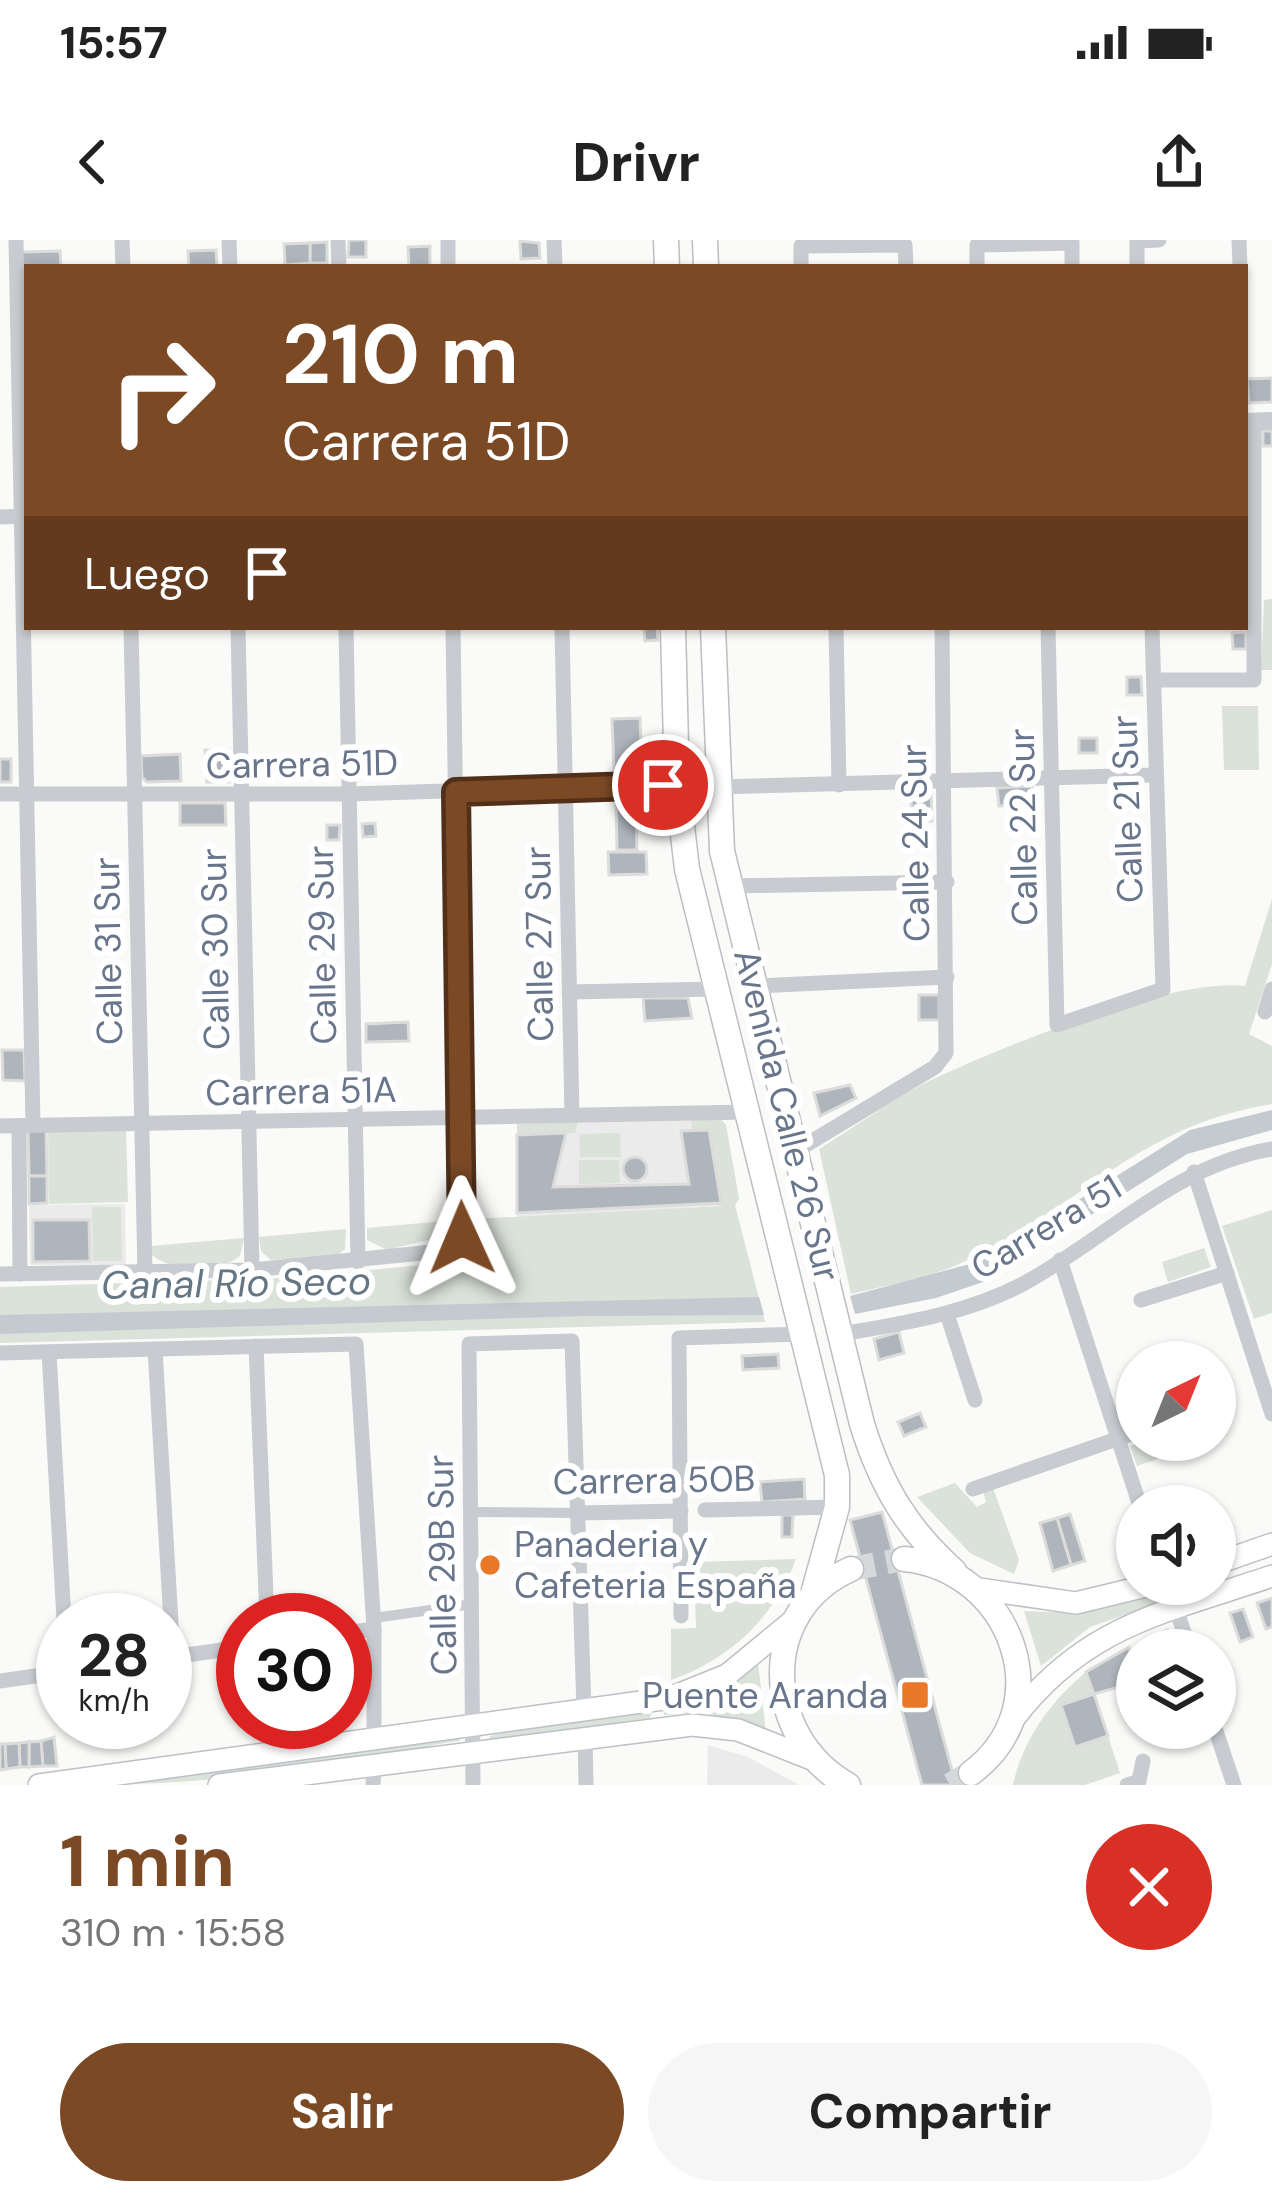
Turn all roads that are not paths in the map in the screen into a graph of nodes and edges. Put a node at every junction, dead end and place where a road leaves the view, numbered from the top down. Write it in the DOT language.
graph roads {
  1 [pos="16,240"];
  2 [pos="1159,240"];
  3 [pos="1137,241"];
  4 [pos="801,264"];
  5 [pos="906,264"];
  6 [pos="977,264"];
  7 [pos="1072,264"];
  8 [pos="1257,422"];
  9 [pos="24,516"];
  10 [pos="0,517"];
  11 [pos="1250,599"];
  12 [pos="25,630"];
  13 [pos="130,630"];
  14 [pos="238,630"];
  15 [pos="346,630"];
  16 [pos="453,630"];
  17 [pos="562,630"];
  18 [pos="674,630"];
  19 [pos="713,630"];
  20 [pos="836,630"];
  21 [pos="942,630"];
  22 [pos="1048,630"];
  23 [pos="1152,630"];
  24 [pos="1154,680"];
  25 [pos="1156,775"];
  26 [pos="1052,782"];
  27 [pos="945,783"];
  28 [pos="677,784"];
  29 [pos="839,785"];
  30 [pos="716,787"];
  31 [pos="566,788"];
  32 [pos="456,792"];
  33 [pos="0,794"];
  34 [pos="349,794"];
  35 [pos="26,795"];
  36 [pos="134,795"];
  37 [pos="242,795"];
  38 [pos="947,882"];
  39 [pos="730,886"];
  40 [pos="946,977"];
  41 [pos="756,986"];
  42 [pos="716,989"];
  43 [pos="1272,989"];
  44 [pos="569,992"];
  45 [pos="1264,1012"];
  46 [pos="1057,1025"];
  47 [pos="747,1112"];
  48 [pos="572,1115"];
  49 [pos="460,1118"];
  50 [pos="355,1120"];
  51 [pos="249,1121"];
  52 [pos="141,1124"];
  53 [pos="26,1125"];
  54 [pos="0,1126"];
  55 [pos="1272,1149"];
  56 [pos="796,1151"];
  57 [pos="1194,1172"];
  58 [pos="1060,1260"];
  59 [pos="358,1262"];
  60 [pos="252,1270"];
  61 [pos="0,1274"];
  62 [pos="20,1274"];
  63 [pos="145,1274"];
  64 [pos="1227,1274"];
  65 [pos="1141,1300"];
  66 [pos="947,1314"];
  67 [pos="804,1334"];
  68 [pos="842,1334"];
  69 [pos="256,1346"];
  70 [pos="154,1349"];
  71 [pos="49,1352"];
  72 [pos="0,1353"];
  73 [pos="975,1400"];
  74 [pos="1272,1414"];
  75 [pos="1116,1432"];
  76 [pos="1116,1439"];
  77 [pos="973,1489"];
  78 [pos="837,1507"];
  79 [pos="681,1510"];
  80 [pos="705,1510"];
  81 [pos="471,1512"];
  82 [pos="580,1513"];
  83 [pos="1272,1544"];
  84 [pos="1236,1557"];
  85 [pos="904,1559"];
  86 [pos="851,1569"];
  87 [pos="954,1571"];
  88 [pos="1272,1576"];
  89 [pos="980,1589"];
  90 [pos="62,1593"];
  91 [pos="166,1593"];
  92 [pos="266,1593"];
  93 [pos="1116,1593"];
  94 [pos="813,1594"];
  95 [pos="473,1604"];
  96 [pos="1176,1609"];
  97 [pos="681,1616"];
  98 [pos="795,1619"];
  99 [pos="374,1624"];
  100 [pos="1183,1629"];
  101 [pos="36,1676"];
  102 [pos="0,1681"];
  103 [pos="584,1709"];
  104 [pos="474,1725"];
  105 [pos="1006,1732"];
  106 [pos="585,1736"];
  107 [pos="374,1739"];
  108 [pos="1222,1749"];
  109 [pos="474,1751"];
  110 [pos="814,1760"];
  111 [pos="1143,1761"];
  112 [pos="373,1775"];
  113 [pos="980,1779"];
  114 [pos="39,1785"];
  115 [pos="219,1785"];
  116 [pos="473,1785"];
  117 [pos="586,1785"];
  118 [pos="848,1785"];
  119 [pos="1127,1785"];
  120 [pos="1234,1785"];
  1 -- 9 [label="street"];
  2 -- 3 [label="street"];
  4 -- 5 [label="street"];
  6 -- 7 [label="street"];
  8 -- 11 [label="street"];
  9 -- 10 [label="street"];
  11 -- 24 [label="street"];
  12 -- 35 [label="street"];
  13 -- 36 [label="street, Calle 31 Sur"];
  14 -- 37 [label="street, Calle 30 Sur"];
  15 -- 34 [label="street, Calle 29 Sur"];
  16 -- 32 [label="street"];
  17 -- 31 [label="street, Calle 27 Sur"];
  18 -- 28 [label="main road, Avenida Calle 26 Sur"];
  19 -- 30 [label="main road, Avenida Calle 26 Sur"];
  20 -- 29 [label="street"];
  21 -- 27 [label="street, Calle 24 Sur"];
  22 -- 26 [label="street, Calle 22 Sur"];
  23 -- 24 [label="street, Calle 21 Sur"];
  24 -- 25 [label="street, Calle 21 Sur"];
  25 -- 26 [label="street"];
  25 -- 46 [label="street, Calle 21 Sur"];
  26 -- 27 [label="street"];
  26 -- 46 [label="street, Calle 22 Sur"];
  27 -- 29 [label="street"];
  27 -- 38 [label="street, Calle 24 Sur"];
  28 -- 31 [label="street, Carrera 51D"];
  28 -- 42 [label="main road, Avenida Calle 26 Sur"];
  29 -- 30 [label="street"];
  30 -- 39 [label="main road, Avenida Calle 26 Sur"];
  31 -- 32 [label="street, Carrera 51D"];
  31 -- 44 [label="street, Calle 27 Sur"];
  32 -- 34 [label="street, Carrera 51D"];
  32 -- 49 [label="street"];
  33 -- 35 [label="street, Carrera 51D"];
  34 -- 37 [label="street, Carrera 51D"];
  34 -- 50 [label="street, Calle 29 Sur"];
  35 -- 36 [label="street, Carrera 51D"];
  35 -- 53 [label="street"];
  36 -- 37 [label="street, Carrera 51D"];
  36 -- 52 [label="street, Calle 31 Sur"];
  37 -- 51 [label="street, Calle 30 Sur"];
  38 -- 39 [label="street"];
  38 -- 40 [label="street, Calle 24 Sur"];
  39 -- 41 [label="main road, Avenida Calle 26 Sur"];
  40 -- 41 [label="street"];
  40 -- 56 [label="street, Calle 24 Sur"];
  41 -- 56 [label="main road, Avenida Calle 26 Sur"];
  42 -- 44 [label="street"];
  42 -- 47 [label="main road, Avenida Calle 26 Sur"];
  43 -- 45 [label="street"];
  44 -- 48 [label="street, Calle 27 Sur"];
  47 -- 48 [label="street, Carrera 51A"];
  47 -- 67 [label="main road, Avenida Calle 26 Sur"];
  48 -- 49 [label="street, Carrera 51A"];
  49 -- 50 [label="street, Carrera 51A"];
  49 -- 59 [label="street"];
  50 -- 51 [label="street, Carrera 51A"];
  50 -- 59 [label="street, Calle 29 Sur"];
  51 -- 52 [label="street, Carrera 51A"];
  51 -- 60 [label="street, Calle 30 Sur"];
  52 -- 53 [label="street, Carrera 51A"];
  52 -- 63 [label="street, Calle 31 Sur"];
  53 -- 54 [label="street, Carrera 51A"];
  53 -- 62 [label="street"];
  55 -- 57 [label="street, Carrera 51"];
  56 -- 68 [label="main road, Avenida Calle 26 Sur"];
  57 -- 58 [label="street, Carrera 51"];
  57 -- 64 [label="street"];
  58 -- 66 [label="street, Carrera 51"];
  58 -- 75 [label="street"];
  59 -- 60 [label="street"];
  60 -- 63 [label="street"];
  61 -- 62 [label="street"];
  62 -- 63 [label="street"];
  64 -- 65 [label="street"];
  64 -- 74 [label="street"];
  66 -- 68 [label="street, Carrera 51"];
  66 -- 73 [label="street"];
  67 -- 78 [label="main road, Avenida Calle 26 Sur"];
  67 -- 79 [label="street"];
  68 -- 87 [label="main road, Avenida Calle 26 Sur"];
  69 -- 70 [label="street"];
  69 -- 92 [label="street"];
  69 -- 99 [label="street"];
  70 -- 71 [label="street"];
  70 -- 91 [label="street"];
  71 -- 72 [label="street"];
  71 -- 90 [label="street"];
  76 -- 77 [label="street"];
  78 -- 80 [label="street, Carrera 50B"];
  78 -- 94 [label="main road, Avenida Calle 26 Sur"];
  79 -- 80 [label="street, Carrera 50B"];
  79 -- 82 [label="street, Carrera 50B"];
  79 -- 97 [label="street"];
  81 -- 82 [label="street, Carrera 50B"];
  81 -- 82 [label="street, Calle 29B Sur"];
  81 -- 95 [label="street, Calle 29B Sur"];
  82 -- 103 [label="street"];
  83 -- 84 [label="main road"];
  85 -- 87 [label="main road"];
  86 -- 94 [label="main road"];
  87 -- 89 [label="main road"];
  88 -- 96 [label="main road"];
  89 -- 93 [label="main road"];
  89 -- 105 [label="main road"];
  94 -- 98 [label="main road"];
  95 -- 99 [label="street"];
  95 -- 104 [label="street, Calle 29B Sur"];
  96 -- 100 [label="street"];
  96 -- 105 [label="main road"];
  98 -- 103 [label="main road"];
  98 -- 110 [label="main road"];
  99 -- 107 [label="street"];
  101 -- 102 [label="street"];
  103 -- 104 [label="main road"];
  104 -- 107 [label="main road"];
  104 -- 109 [label="street, Calle 29B Sur"];
  105 -- 113 [label="main road"];
  106 -- 109 [label="main road"];
  106 -- 110 [label="main road"];
  106 -- 117 [label="street"];
  107 -- 114 [label="main road"];
  108 -- 120 [label="street"];
  109 -- 112 [label="main road"];
  109 -- 116 [label="street, Calle 29B Sur"];
  110 -- 118 [label="main road"];
  111 -- 119 [label="street"];
  112 -- 115 [label="main road"];
}
